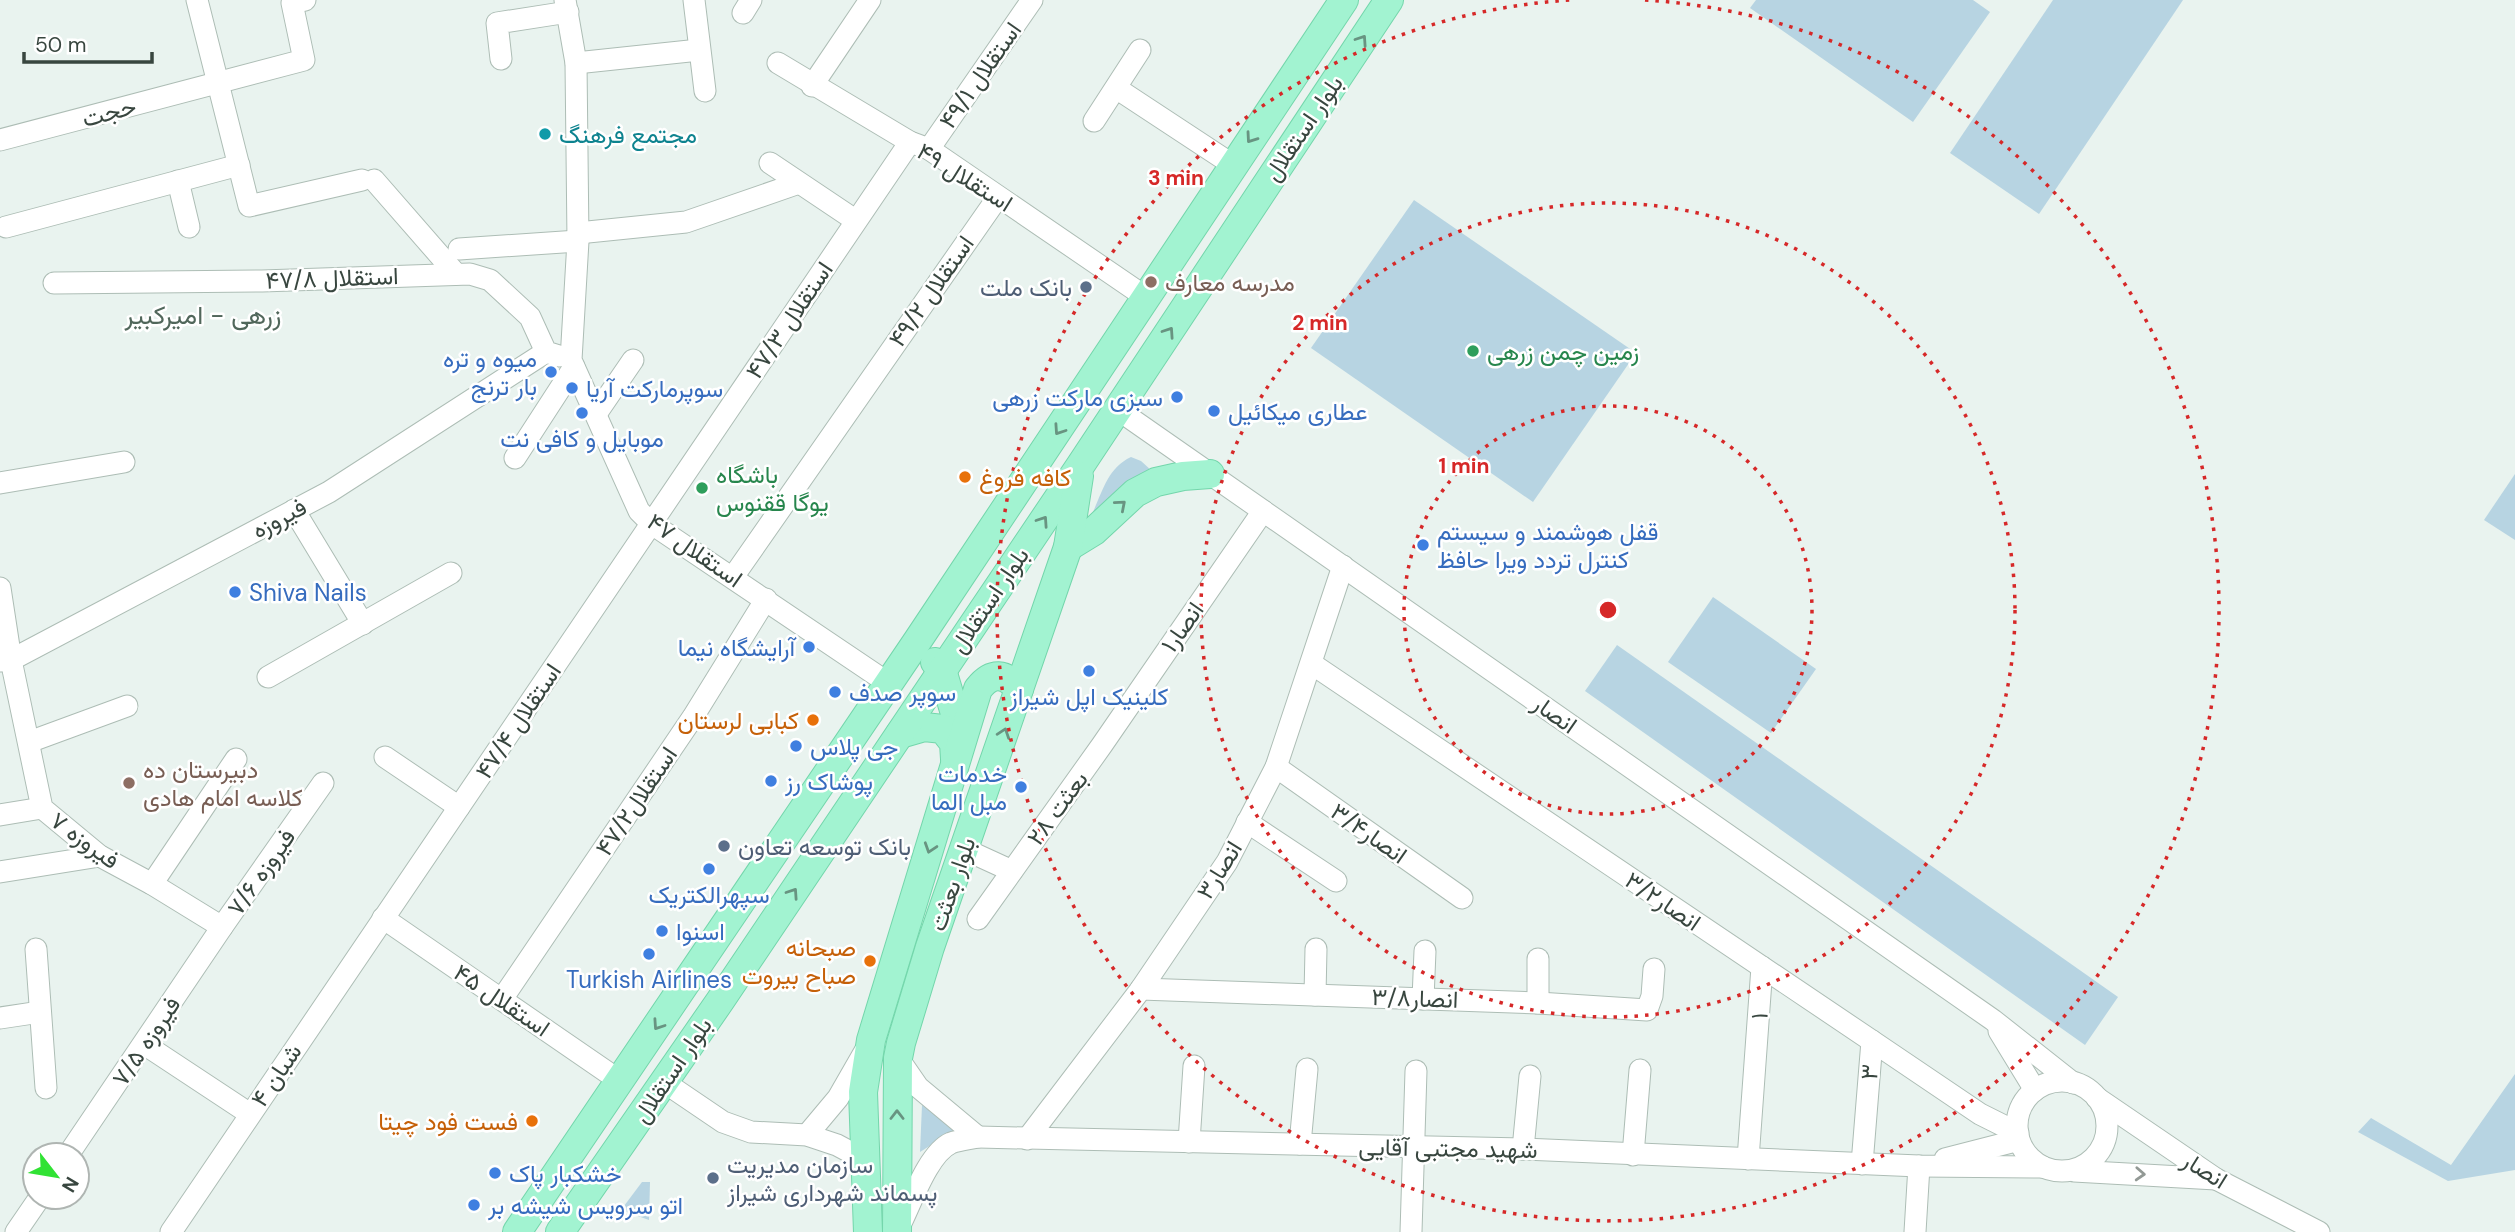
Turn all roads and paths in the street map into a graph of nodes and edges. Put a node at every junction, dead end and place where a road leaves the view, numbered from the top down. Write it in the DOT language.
graph roads {
  1 [pos="197,0"];
  2 [pos="305,0"];
  3 [pos="694,0"];
  4 [pos="870,0"];
  5 [pos="1032,0"];
  6 [pos="1344,0"];
  7 [pos="1389,0"];
  8 [pos="566,6"];
  9 [pos="699,50"];
  10 [pos="1140,50"];
  11 [pos="501,59"];
  12 [pos="576,63"];
  13 [pos="778,63"];
  14 [pos="218,83"];
  15 [pos="813,86"];
  16 [pos="1116,88"];
  17 [pos="705,91"];
  18 [pos="1271,111"];
  19 [pos="1094,121"];
  20 [pos="1301,130"];
  21 [pos="0,140"];
  22 [pos="919,145"];
  23 [pos="770,163"];
  24 [pos="239,165"];
  25 [pos="1233,165"];
  26 [pos="178,181"];
  27 [pos="799,183"];
  28 [pos="998,197"];
  29 [pos="855,220"];
  30 [pos="6,227"];
  31 [pos="189,227"];
  32 [pos="578,237"];
  33 [pos="459,249"];
  34 [pos="456,274"];
  35 [pos="54,283"];
  36 [pos="1147,298"];
  37 [pos="546,352"];
  38 [pos="633,360"];
  39 [pos="573,363"];
  40 [pos="1117,409"];
  41 [pos="596,414"];
  42 [pos="514,458"];
  43 [pos="124,462"];
  44 [pos="1080,466"];
  45 [pos="1210,474"];
  46 [pos="0,482"];
  47 [pos="294,510"];
  48 [pos="1263,511"];
  49 [pos="652,524"];
  50 [pos="1068,547"];
  51 [pos="1343,566"];
  52 [pos="452,573"];
  53 [pos="733,577"];
  54 [pos="0,588"];
  55 [pos="766,599"];
  56 [pos="363,624"];
  57 [pos="918,640"];
  58 [pos="5,660"];
  59 [pos="1312,664"];
  60 [pos="942,670"];
  61 [pos="268,677"];
  62 [pos="888,683"];
  63 [pos="1019,689"];
  64 [pos="127,706"];
  65 [pos="900,734"];
  66 [pos="962,737"];
  67 [pos="29,742"];
  68 [pos="1102,745"];
  69 [pos="385,757"];
  70 [pos="236,759"];
  71 [pos="1276,768"];
  72 [pos="956,769"];
  73 [pos="323,783"];
  74 [pos="459,807"];
  75 [pos="42,808"];
  76 [pos="0,814"];
  77 [pos="1247,822"];
  78 [pos="964,849"];
  79 [pos="100,856"];
  80 [pos="1012,871"];
  81 [pos="0,872"];
  82 [pos="1336,881"];
  83 [pos="152,884"];
  84 [pos="1462,898"];
  85 [pos="383,918"];
  86 [pos="978,919"];
  87 [pos="222,927"];
  88 [pos="36,949"];
  89 [pos="1315,949"];
  90 [pos="1424,951"];
  91 [pos="1538,959"];
  92 [pos="1762,967"];
  93 [pos="1654,969"];
  94 [pos="1141,989"];
  95 [pos="1315,995"];
  96 [pos="502,999"];
  97 [pos="1423,999"];
  98 [pos="1538,1003"];
  99 [pos="40,1012"];
  100 [pos="0,1018"];
  101 [pos="1993,1020"];
  102 [pos="871,1040"];
  103 [pos="1872,1041"];
  104 [pos="144,1044"];
  105 [pos="898,1058"];
  106 [pos="1194,1066"];
  107 [pos="1307,1069"];
  108 [pos="1640,1070"];
  109 [pos="1416,1071"];
  110 [pos="1530,1076"];
  111 [pos="620,1081"];
  112 [pos="664,1082"];
  113 [pos="2073,1083"];
  114 [pos="46,1088"];
  115 [pos="2035,1090"];
  116 [pos="2097,1097"];
  117 [pos="250,1114"];
  118 [pos="807,1135"];
  119 [pos="978,1137"];
  120 [pos="2018,1137"];
  121 [pos="1027,1139"];
  122 [pos="78,1141"];
  123 [pos="1189,1142"];
  124 [pos="1300,1144"];
  125 [pos="1413,1147"];
  126 [pos="1523,1149"];
  127 [pos="1633,1155"];
  128 [pos="1748,1159"];
  129 [pos="867,1161"];
  130 [pos="1862,1164"];
  131 [pos="1919,1166"];
  132 [pos="2043,1167"];
  133 [pos="2071,1171"];
  134 [pos="2216,1178"];
  135 [pos="542,1195"];
  136 [pos="30,1211"];
  137 [pos="566,1224"];
  138 [pos="16,1232"];
  139 [pos="171,1232"];
  140 [pos="517,1232"];
  141 [pos="868,1232"];
  142 [pos="897,1232"];
  143 [pos="1411,1232"];
  144 [pos="1915,1232"];
  145 [pos="2319,1232"];
  1 -- 14 [label="street"];
  2 -- 14 [label="street, حجت"];
  3 -- 9 [label="street"];
  4 -- 15 [label="street"];
  5 -- 22 [label="street, ۴۹/۱ استقلال"];
  6 -- 18 [label="main road, بلوار استقلال"];
  20 -- 7 [label="main road, بلوار استقلال, one-way"];
  8 -- 11 [label="street"];
  8 -- 12 [label="street, ۴۷ استقلال"];
  9 -- 12 [label="street"];
  9 -- 17 [label="street"];
  10 -- 16 [label="street"];
  12 -- 32 [label="street, ۴۷ استقلال"];
  13 -- 15 [label="street, ۴۹ استقلال"];
  14 -- 21 [label="street, حجت"];
  14 -- 24 [label="street"];
  15 -- 22 [label="street, ۴۹ استقلال"];
  16 -- 19 [label="street"];
  16 -- 25 [label="street"];
  18 -- 20 [label="main road"];
  18 -- 25 [label="main road, بلوار استقلال, one-way"];
  40 -- 20 [label="main road, بلوار استقلال, one-way"];
  22 -- 28 [label="street, ۴۹ استقلال"];
  22 -- 29 [label="street, ۴۹/۱ استقلال"];
  23 -- 27 [label="street"];
  24 -- 26 [label="street"];
  24 -- 34 [label="street"];
  25 -- 36 [label="main road, بلوار استقلال"];
  26 -- 30 [label="street"];
  26 -- 31 [label="street"];
  27 -- 29 [label="street"];
  27 -- 32 [label="street"];
  28 -- 36 [label="street, ۴۹ استقلال"];
  28 -- 53 [label="street, ۴۹/۲ استقلال"];
  29 -- 49 [label="street, ۴۷/۳ استقلال"];
  32 -- 33 [label="street"];
  32 -- 39 [label="street, ۴۷ استقلال"];
  34 -- 35 [label="street, ۴۷/۸ استقلال"];
  34 -- 37 [label="street, ۴۷/۸ استقلال"];
  36 -- 57 [label="main road, بلوار استقلال, one-way"];
  37 -- 39 [label="street"];
  37 -- 47 [label="street, فیروزه"];
  38 -- 41 [label="street"];
  39 -- 41 [label="street, ۴۷ استقلال"];
  39 -- 42 [label="street"];
  40 -- 44 [label="main road, بلوار استقلال"];
  40 -- 45 [label="street, انصار"];
  41 -- 49 [label="street, ۴۷ استقلال"];
  43 -- 46 [label="street"];
  44 -- 50 [label="main road, بلوار بعثت"];
  60 -- 44 [label="main road, بلوار استقلال, one-way"];
  45 -- 48 [label="street, انصار"];
  50 -- 45 [label="main road, one-way"];
  47 -- 56 [label="street"];
  47 -- 58 [label="street, فیروزه"];
  48 -- 51 [label="street, انصار"];
  48 -- 68 [label="street, انصار۱"];
  49 -- 53 [label="street, ۴۷ استقلال"];
  49 -- 74 [label="street, ۴۷/۴ استقلال"];
  50 -- 63 [label="main road, بلوار بعثت"];
  51 -- 59 [label="street, انصار۳"];
  51 -- 101 [label="street, انصار"];
  52 -- 56 [label="street"];
  53 -- 55 [label="street, ۴۷ استقلال"];
  54 -- 58 [label="street, ۷ فیروزه"];
  55 -- 62 [label="street, ۴۷ استقلال"];
  55 -- 96 [label="street, استقلال۴۷/۲"];
  56 -- 61 [label="street"];
  57 -- 60 [label="main road"];
  57 -- 62 [label="main road, بلوار استقلال"];
  58 -- 67 [label="street, ۷ فیروزه"];
  59 -- 71 [label="street, انصار۳"];
  59 -- 92 [label="street, انصار۳/۲"];
  60 -- 65 [label="main road, بلوار استقلال"];
  60 -- 66 [label="main road"];
  62 -- 111 [label="main road, بلوار استقلال, one-way"];
  63 -- 66 [label="main road, بلوار بعثت"];
  78 -- 63 [label="main road, بلوار بعثت, one-way"];
  64 -- 67 [label="street"];
  65 -- 72 [label="main road"];
  112 -- 65 [label="main road, بلوار استقلال, one-way"];
  66 -- 72 [label="main road, بلوار بعثت"];
  67 -- 75 [label="street, ۷ فیروزه"];
  68 -- 80 [label="street, بعثت ۲۸"];
  69 -- 74 [label="street"];
  70 -- 83 [label="street"];
  71 -- 77 [label="street, انصار۳"];
  71 -- 84 [label="street, انصار۳/۴"];
  72 -- 102 [label="main road, بلوار بعثت, one-way"];
  73 -- 87 [label="street, ۷/۶ فیروزه"];
  74 -- 85 [label="street, ۴۷/۴ استقلال"];
  75 -- 76 [label="street"];
  75 -- 79 [label="street, ۷ فیروزه"];
  77 -- 82 [label="street"];
  77 -- 94 [label="street, انصار۳"];
  78 -- 80 [label="street, بعثت ۲۸"];
  78 -- 105 [label="main road, بلوار بعثت"];
  79 -- 81 [label="street"];
  79 -- 83 [label="street, ۷ فیروزه"];
  80 -- 86 [label="street, بعثت ۲۸"];
  83 -- 87 [label="street, ۷ فیروزه"];
  85 -- 96 [label="street, ۴۵ استقلال"];
  85 -- 117 [label="street, ۴ شبان"];
  87 -- 104 [label="street, ۷/۵ فیروزه"];
  88 -- 99 [label="street"];
  89 -- 95 [label="street"];
  90 -- 97 [label="street"];
  91 -- 98 [label="street"];
  92 -- 103 [label="street, انصار۳/۲"];
  92 -- 128 [label="street, ۱"];
  93 -- 98 [label="street, انصار۳/۸"];
  94 -- 95 [label="street, انصار۳/۸"];
  94 -- 121 [label="street, انصار۳"];
  95 -- 97 [label="street, انصار۳/۸"];
  96 -- 111 [label="street, ۴۵ استقلال"];
  97 -- 98 [label="street, انصار۳/۸"];
  99 -- 100 [label="street"];
  99 -- 114 [label="street"];
  101 -- 113 [label="street, انصار"];
  101 -- 115 [label="street, انصار"];
  102 -- 118 [label="street"];
  102 -- 129 [label="main road, بلوار بعثت"];
  103 -- 120 [label="street, انصار۳/۲"];
  103 -- 130 [label="street, ۳"];
  104 -- 117 [label="street"];
  104 -- 122 [label="street, ۷/۵ فیروزه"];
  105 -- 119 [label="street"];
  142 -- 105 [label="main road, بلوار بعثت, one-way"];
  106 -- 123 [label="street"];
  107 -- 124 [label="street"];
  108 -- 127 [label="street"];
  109 -- 125 [label="street"];
  110 -- 126 [label="street"];
  111 -- 135 [label="main road, بلوار استقلال"];
  112 -- 118 [label="street"];
  112 -- 137 [label="main road, بلوار استقلال"];
  113 -- 115 [label="street"];
  113 -- 116 [label="street"];
  115 -- 120 [label="street"];
  116 -- 133 [label="street"];
  116 -- 134 [label="street, انصار"];
  117 -- 139 [label="street, ۴ شبان"];
  118 -- 129 [label="street"];
  119 -- 121 [label="street, شهید مجتبی آقایی"];
  119 -- 142 [label="street, شهید مجتبی آقایی"];
  120 -- 131 [label="street, شهید مجتبی آقایی"];
  120 -- 132 [label="street"];
  121 -- 123 [label="street, شهید مجتبی آقایی"];
  123 -- 124 [label="street, شهید مجتبی آقایی"];
  124 -- 125 [label="street, شهید مجتبی آقایی"];
  125 -- 126 [label="street, شهید مجتبی آقایی"];
  125 -- 143 [label="street"];
  126 -- 127 [label="street, شهید مجتبی آقایی"];
  127 -- 128 [label="street, شهید مجتبی آقایی"];
  128 -- 130 [label="street, شهید مجتبی آقایی"];
  129 -- 141 [label="main road, بلوار بعثت"];
  130 -- 131 [label="street, شهید مجتبی آقایی"];
  131 -- 132 [label="street, شهید مجتبی آقایی"];
  131 -- 144 [label="street"];
  132 -- 133 [label="street"];
  133 -- 134 [label="street, one-way"];
  134 -- 145 [label="street, انصار"];
  135 -- 137 [label="main road"];
  135 -- 140 [label="main road, بلوار استقلال"];
  136 -- 138 [label="street"];
}
